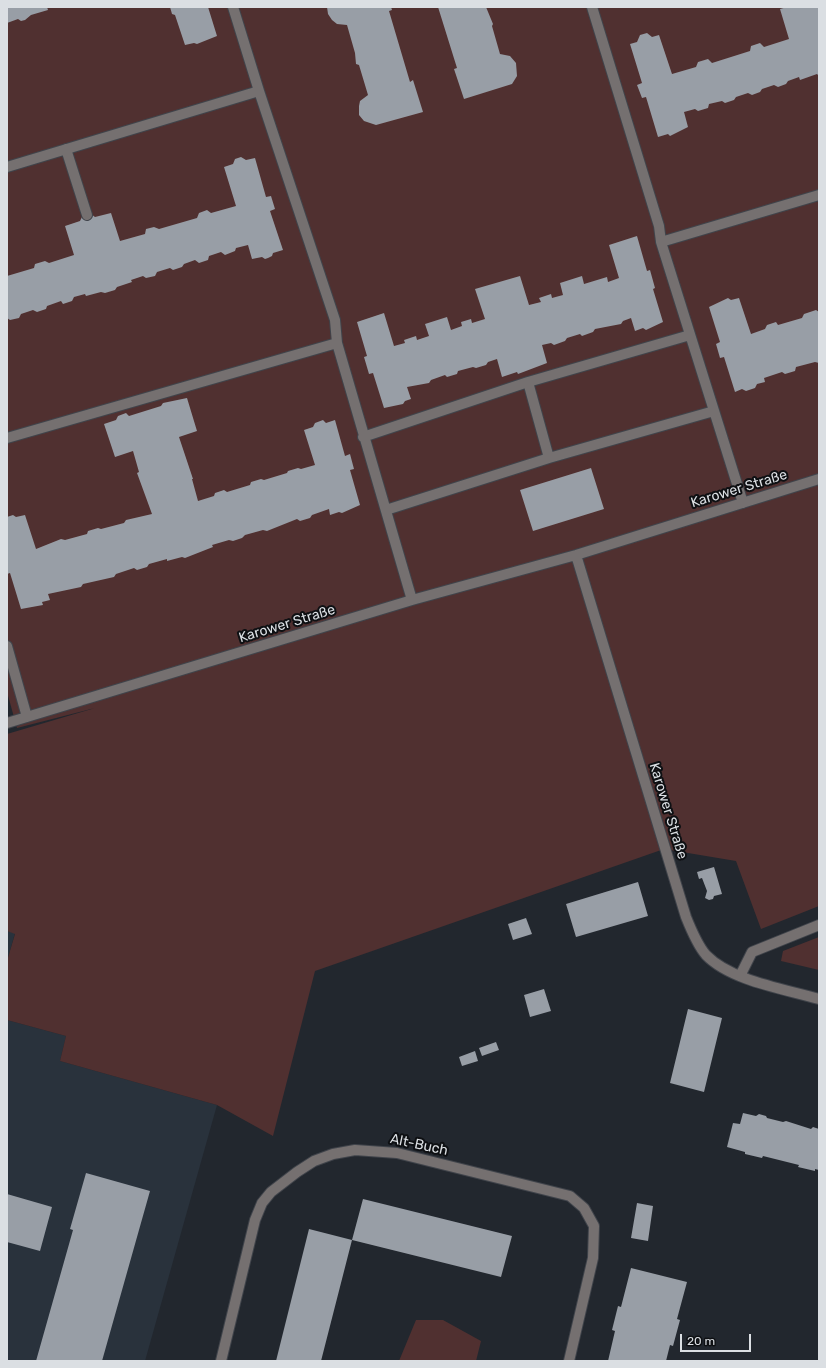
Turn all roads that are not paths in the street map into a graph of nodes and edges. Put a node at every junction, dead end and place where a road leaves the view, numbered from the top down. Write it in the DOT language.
graph roads {
  1 [pos="233,7"];
  2 [pos="592,7"];
  3 [pos="259,91"];
  4 [pos="66,149"];
  5 [pos="7,167"];
  6 [pos="819,195"];
  7 [pos="87,215"];
  8 [pos="661,242"];
  9 [pos="690,335"];
  10 [pos="336,343"];
  11 [pos="528,382"];
  12 [pos="714,411"];
  13 [pos="363,436"];
  14 [pos="7,438"];
  15 [pos="549,458"];
  16 [pos="819,479"];
  17 [pos="743,503"];
  18 [pos="386,510"];
  19 [pos="576,555"];
  20 [pos="412,600"];
  21 [pos="7,646"];
  22 [pos="27,717"];
  23 [pos="7,723"];
  24 [pos="819,925"];
  25 [pos="740,976"];
  26 [pos="819,999"];
  27 [pos="221,1361"];
  28 [pos="569,1361"];
  1 -- 3 [label="street"];
  2 -- 8 [label="street"];
  3 -- 4 [label="street"];
  3 -- 10 [label="street"];
  4 -- 5 [label="street"];
  4 -- 7 [label="street"];
  6 -- 8 [label="street"];
  8 -- 9 [label="street"];
  9 -- 11 [label="street"];
  9 -- 12 [label="street"];
  10 -- 13 [label="street"];
  10 -- 14 [label="street"];
  11 -- 13 [label="street"];
  11 -- 15 [label="street"];
  12 -- 15 [label="street"];
  12 -- 17 [label="street"];
  13 -- 18 [label="street"];
  15 -- 18 [label="street"];
  16 -- 17 [label="street, Karower Straße"];
  17 -- 19 [label="street, Karower Straße"];
  18 -- 20 [label="street"];
  19 -- 20 [label="street, Karower Straße"];
  19 -- 25 [label="street, Karower Straße"];
  20 -- 22 [label="street, Karower Straße"];
  21 -- 22 [label="street"];
  22 -- 23 [label="street, Karower Straße"];
  24 -- 25 [label="street"];
  25 -- 26 [label="street, Karower Straße"];
  27 -- 28 [label="street, Alt-Buch"];
}
